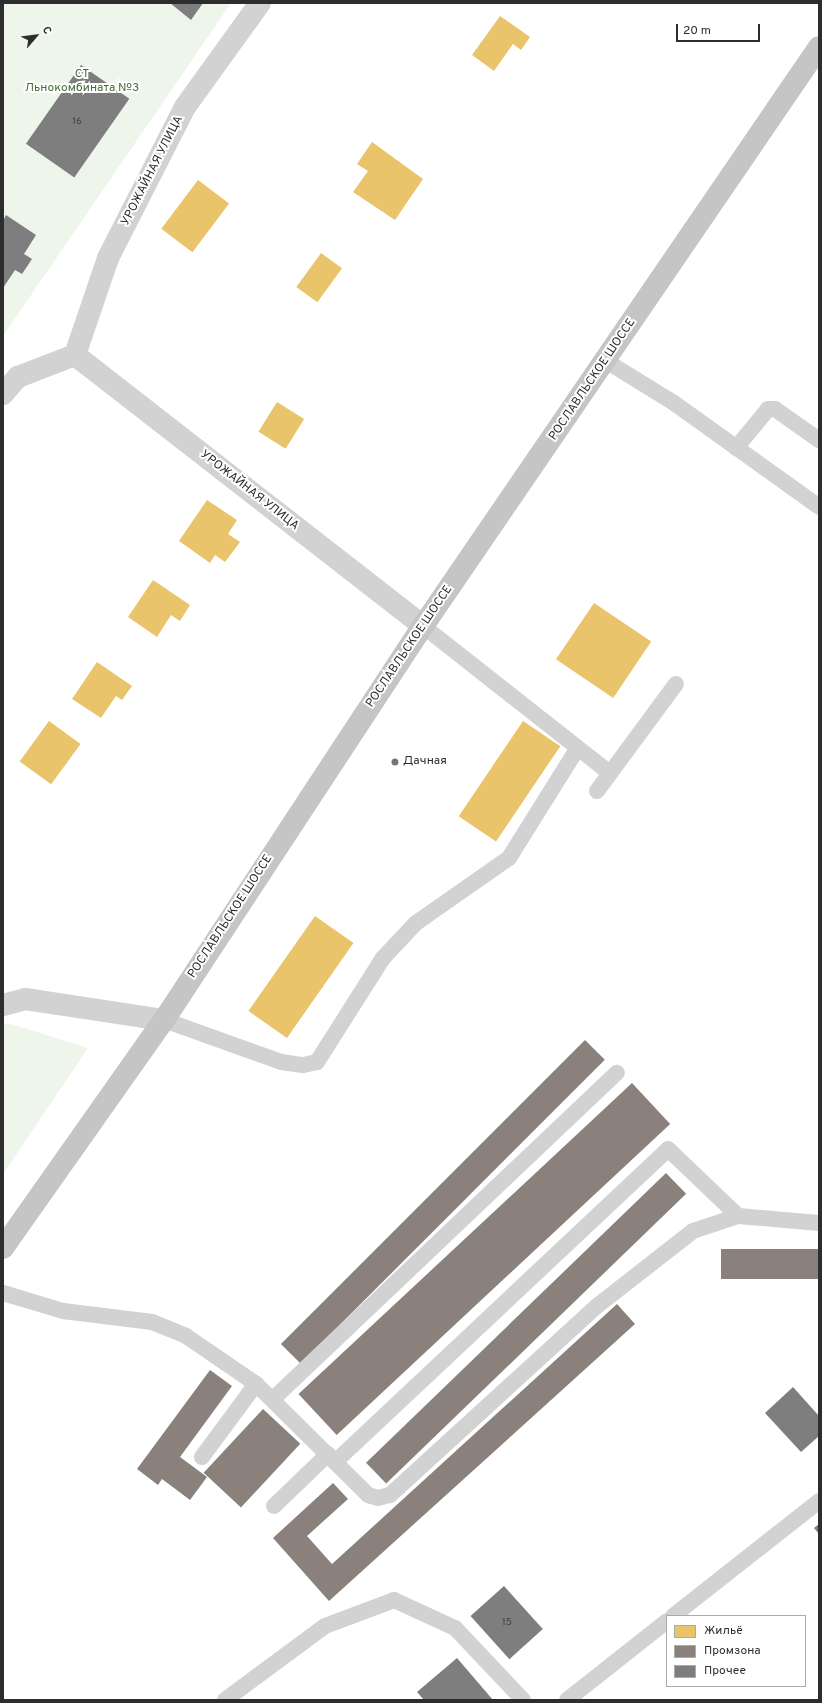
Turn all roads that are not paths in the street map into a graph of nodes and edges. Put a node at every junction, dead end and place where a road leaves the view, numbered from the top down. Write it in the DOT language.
graph roads {
  1 [pos="260,3"];
  2 [pos="819,47"];
  3 [pos="75,355"];
  4 [pos="606,361"];
  5 [pos="3,394"];
  6 [pos="819,440"];
  7 [pos="736,448"];
  8 [pos="819,507"];
  9 [pos="423,626"];
  10 [pos="676,684"];
  11 [pos="577,749"];
  12 [pos="610,773"];
  13 [pos="597,791"];
  14 [pos="3,1005"];
  15 [pos="164,1020"];
  16 [pos="618,1073"];
  17 [pos="738,1216"];
  18 [pos="819,1223"];
  19 [pos="3,1248"];
  20 [pos="3,1293"];
  21 [pos="256,1384"];
  22 [pos="273,1399"];
  23 [pos="202,1457"];
  24 [pos="332,1458"];
  25 [pos="819,1501"];
  26 [pos="274,1506"];
  27 [pos="674,1615"];
  28 [pos="666,1622"];
  29 [pos="225,1700"];
  30 [pos="523,1700"];
  31 [pos="567,1700"];
  1 -- 3 [label="street, УРОЖАЙНАЯ УЛИЦА"];
  2 -- 4 [label="main road, РОСЛАВЛЬСКОЕ ШОССЕ"];
  3 -- 5 [label="street"];
  3 -- 9 [label="street, УРОЖАЙНАЯ УЛИЦА"];
  4 -- 7 [label="lane"];
  4 -- 9 [label="main road, РОСЛАВЛЬСКОЕ ШОССЕ"];
  6 -- 7 [label="lane"];
  7 -- 8 [label="lane"];
  9 -- 11 [label="lane"];
  9 -- 15 [label="main road, РОСЛАВЛЬСКОЕ ШОССЕ"];
  10 -- 12 [label="lane"];
  11 -- 12 [label="lane"];
  11 -- 15 [label="lane"];
  12 -- 13 [label="lane"];
  14 -- 15 [label="street"];
  15 -- 19 [label="main road, РОСЛАВЛЬСКОЕ ШОССЕ"];
  16 -- 22 [label="lane"];
  17 -- 18 [label="lane"];
  17 -- 24 [label="lane"];
  17 -- 24 [label="lane"];
  20 -- 21 [label="lane"];
  21 -- 22 [label="lane"];
  21 -- 23 [label="lane"];
  22 -- 24 [label="lane"];
  24 -- 26 [label="lane"];
  25 -- 27 [label="lane"];
  28 -- 31 [label="lane"];
  29 -- 30 [label="lane"];
}
